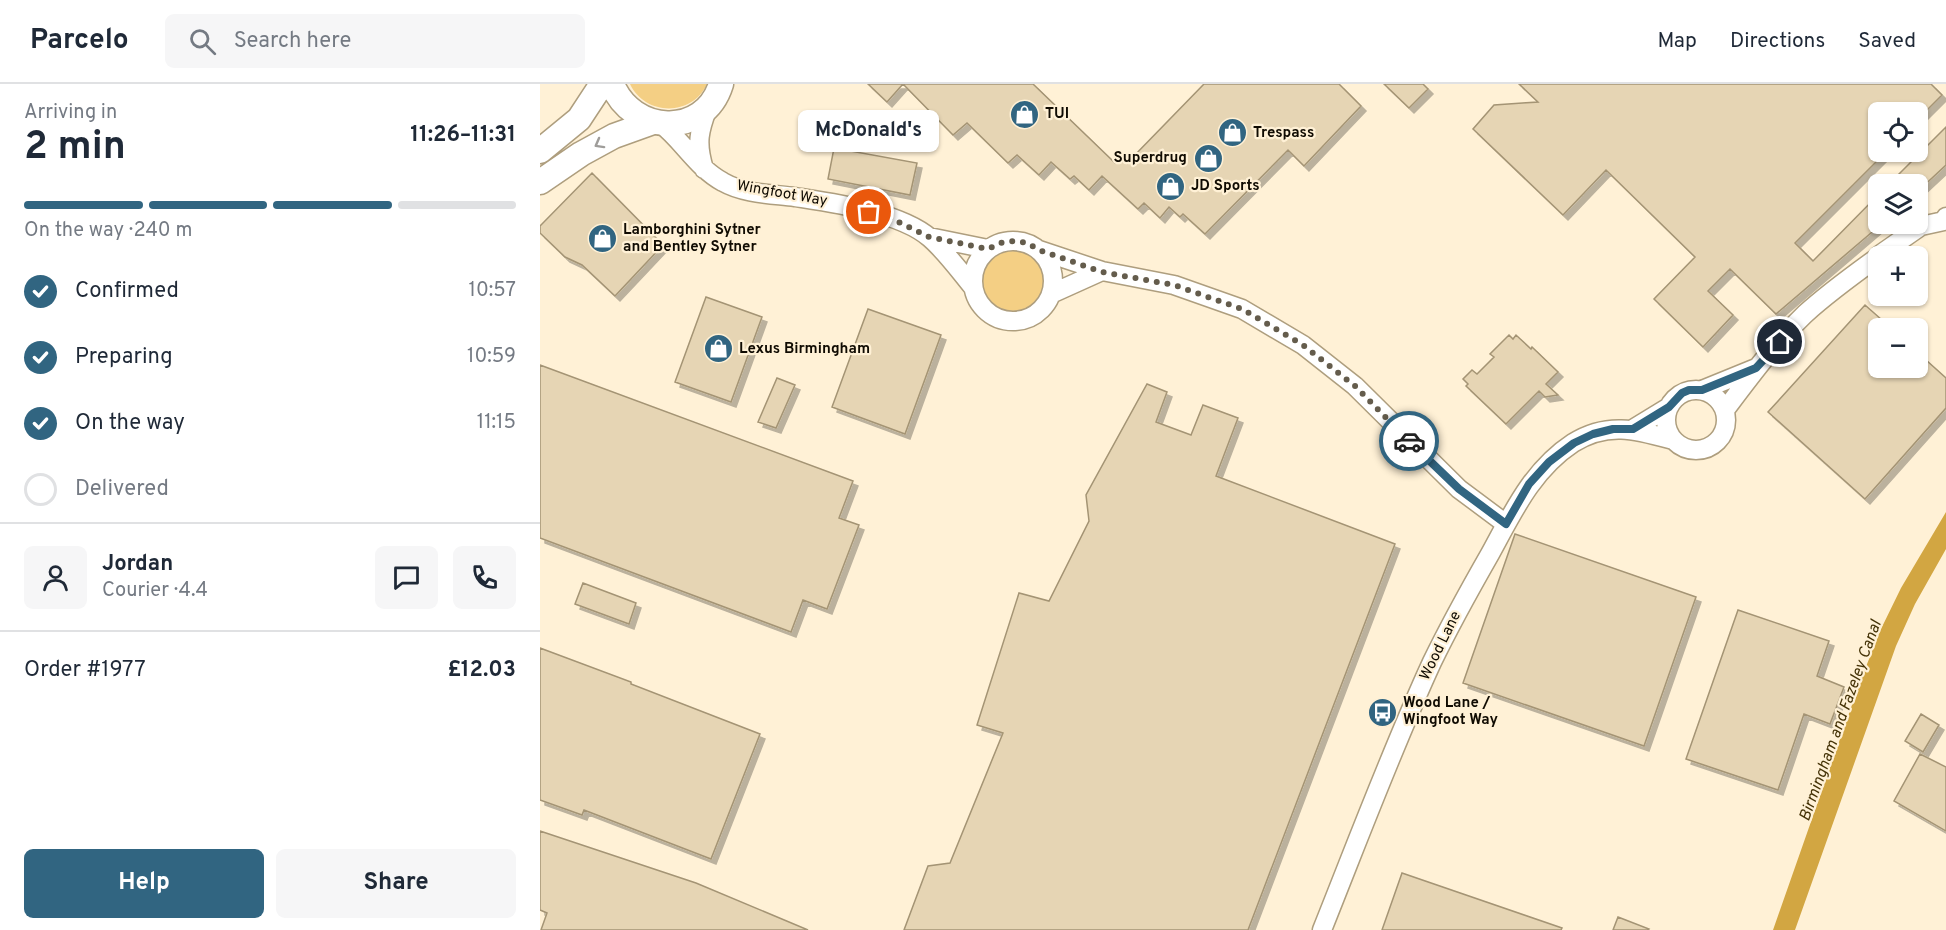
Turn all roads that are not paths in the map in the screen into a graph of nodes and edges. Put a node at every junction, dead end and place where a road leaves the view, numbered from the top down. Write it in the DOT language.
graph roads {
  1 [pos="602,84"];
  2 [pos="612,84"];
  3 [pos="721,84"];
  4 [pos="708,107"];
  5 [pos="657,123"];
  6 [pos="540,151"];
  7 [pos="704,169"];
  8 [pos="540,182"];
  9 [pos="1945,221"];
  10 [pos="929,237"];
  11 [pos="1893,246"];
  12 [pos="988,249"];
  13 [pos="1039,250"];
  14 [pos="1868,264"];
  15 [pos="1102,272"];
  16 [pos="972,286"];
  17 [pos="1051,294"];
  18 [pos="1756,368"];
  19 [pos="1702,390"];
  20 [pos="1669,407"];
  21 [pos="1725,410"];
  22 [pos="1633,429"];
  23 [pos="1674,440"];
  24 [pos="1506,524"];
  25 [pos="1322,930"];
  1 -- 6 [label="main road"];
  2 -- 5 [label="main road"];
  3 -- 4 [label="main road"];
  4 -- 5 [label="main road"];
  4 -- 7 [label="street"];
  5 -- 7 [label="street, Wingfoot Way"];
  5 -- 8 [label="main road, one-way"];
  7 -- 10 [label="street, Wingfoot Way"];
  9 -- 11 [label="street"];
  10 -- 12 [label="street, Wingfoot Way"];
  10 -- 16 [label="street, Wingfoot Way"];
  12 -- 13 [label="street"];
  12 -- 16 [label="street"];
  13 -- 15 [label="street"];
  13 -- 17 [label="street"];
  14 -- 18 [label="street"];
  15 -- 17 [label="street"];
  15 -- 24 [label="street"];
  16 -- 17 [label="street"];
  18 -- 19 [label="street"];
  18 -- 21 [label="street"];
  19 -- 20 [label="street"];
  19 -- 21 [label="street"];
  20 -- 22 [label="street, Wood Lane"];
  20 -- 23 [label="street"];
  21 -- 23 [label="street"];
  22 -- 23 [label="street, Wood Lane"];
  22 -- 24 [label="street, Wood Lane"];
  24 -- 25 [label="street, Wood Lane"];
}
